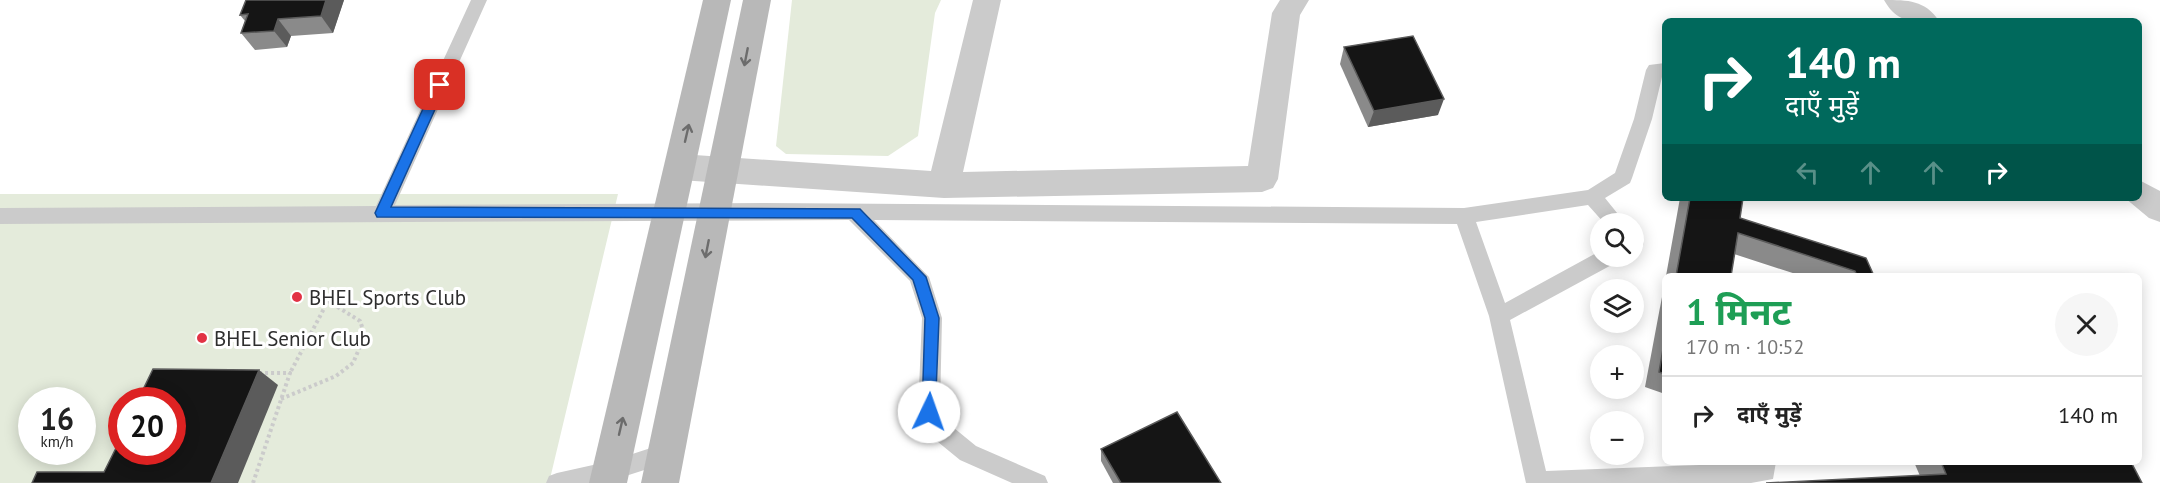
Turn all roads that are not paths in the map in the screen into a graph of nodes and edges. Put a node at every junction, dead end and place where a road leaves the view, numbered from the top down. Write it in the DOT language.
graph roads {
  1 [pos="479,0"];
  2 [pos="717,0"];
  3 [pos="757,0"];
  4 [pos="987,0"];
  5 [pos="1295,0"];
  6 [pos="1898,0"];
  7 [pos="1920,18"];
  8 [pos="1662,70"];
  9 [pos="680,167"];
  10 [pos="724,168"];
  11 [pos="944,185"];
  12 [pos="2142,195"];
  13 [pos="1592,197"];
  14 [pos="2160,209"];
  15 [pos="670,212"];
  16 [pos="715,212"];
  17 [pos="382,213"];
  18 [pos="855,213"];
  19 [pos="1607,213"];
  20 [pos="0,216"];
  21 [pos="1464,216"];
  22 [pos="1590,267"];
  23 [pos="1500,316"];
  24 [pos="1765,465"];
  25 [pos="663,468"];
  26 [pos="610,477"];
  27 [pos="1537,482"];
  28 [pos="557,483"];
  29 [pos="1037,483"];
  1 -- 17 [label="lane"];
  9 -- 2 [label="main road, one-way"];
  3 -- 10 [label="main road, one-way"];
  4 -- 11 [label="street"];
  5 -- 11 [label="street"];
  6 -- 7 [label="street"];
  8 -- 13 [label="lane"];
  9 -- 10 [label="street"];
  9 -- 15 [label="main road"];
  10 -- 11 [label="street"];
  10 -- 16 [label="main road"];
  12 -- 14 [label="street"];
  13 -- 19 [label="lane"];
  13 -- 21 [label="lane"];
  15 -- 16 [label="lane"];
  15 -- 17 [label="lane"];
  26 -- 15 [label="main road, one-way"];
  16 -- 18 [label="lane"];
  16 -- 25 [label="main road, one-way"];
  17 -- 20 [label="lane"];
  18 -- 21 [label="lane"];
  18 -- 29 [label="lane"];
  21 -- 23 [label="lane"];
  22 -- 23 [label="lane"];
  23 -- 27 [label="lane"];
  24 -- 27 [label="lane"];
  25 -- 26 [label="lane"];
  26 -- 28 [label="lane"];
}
